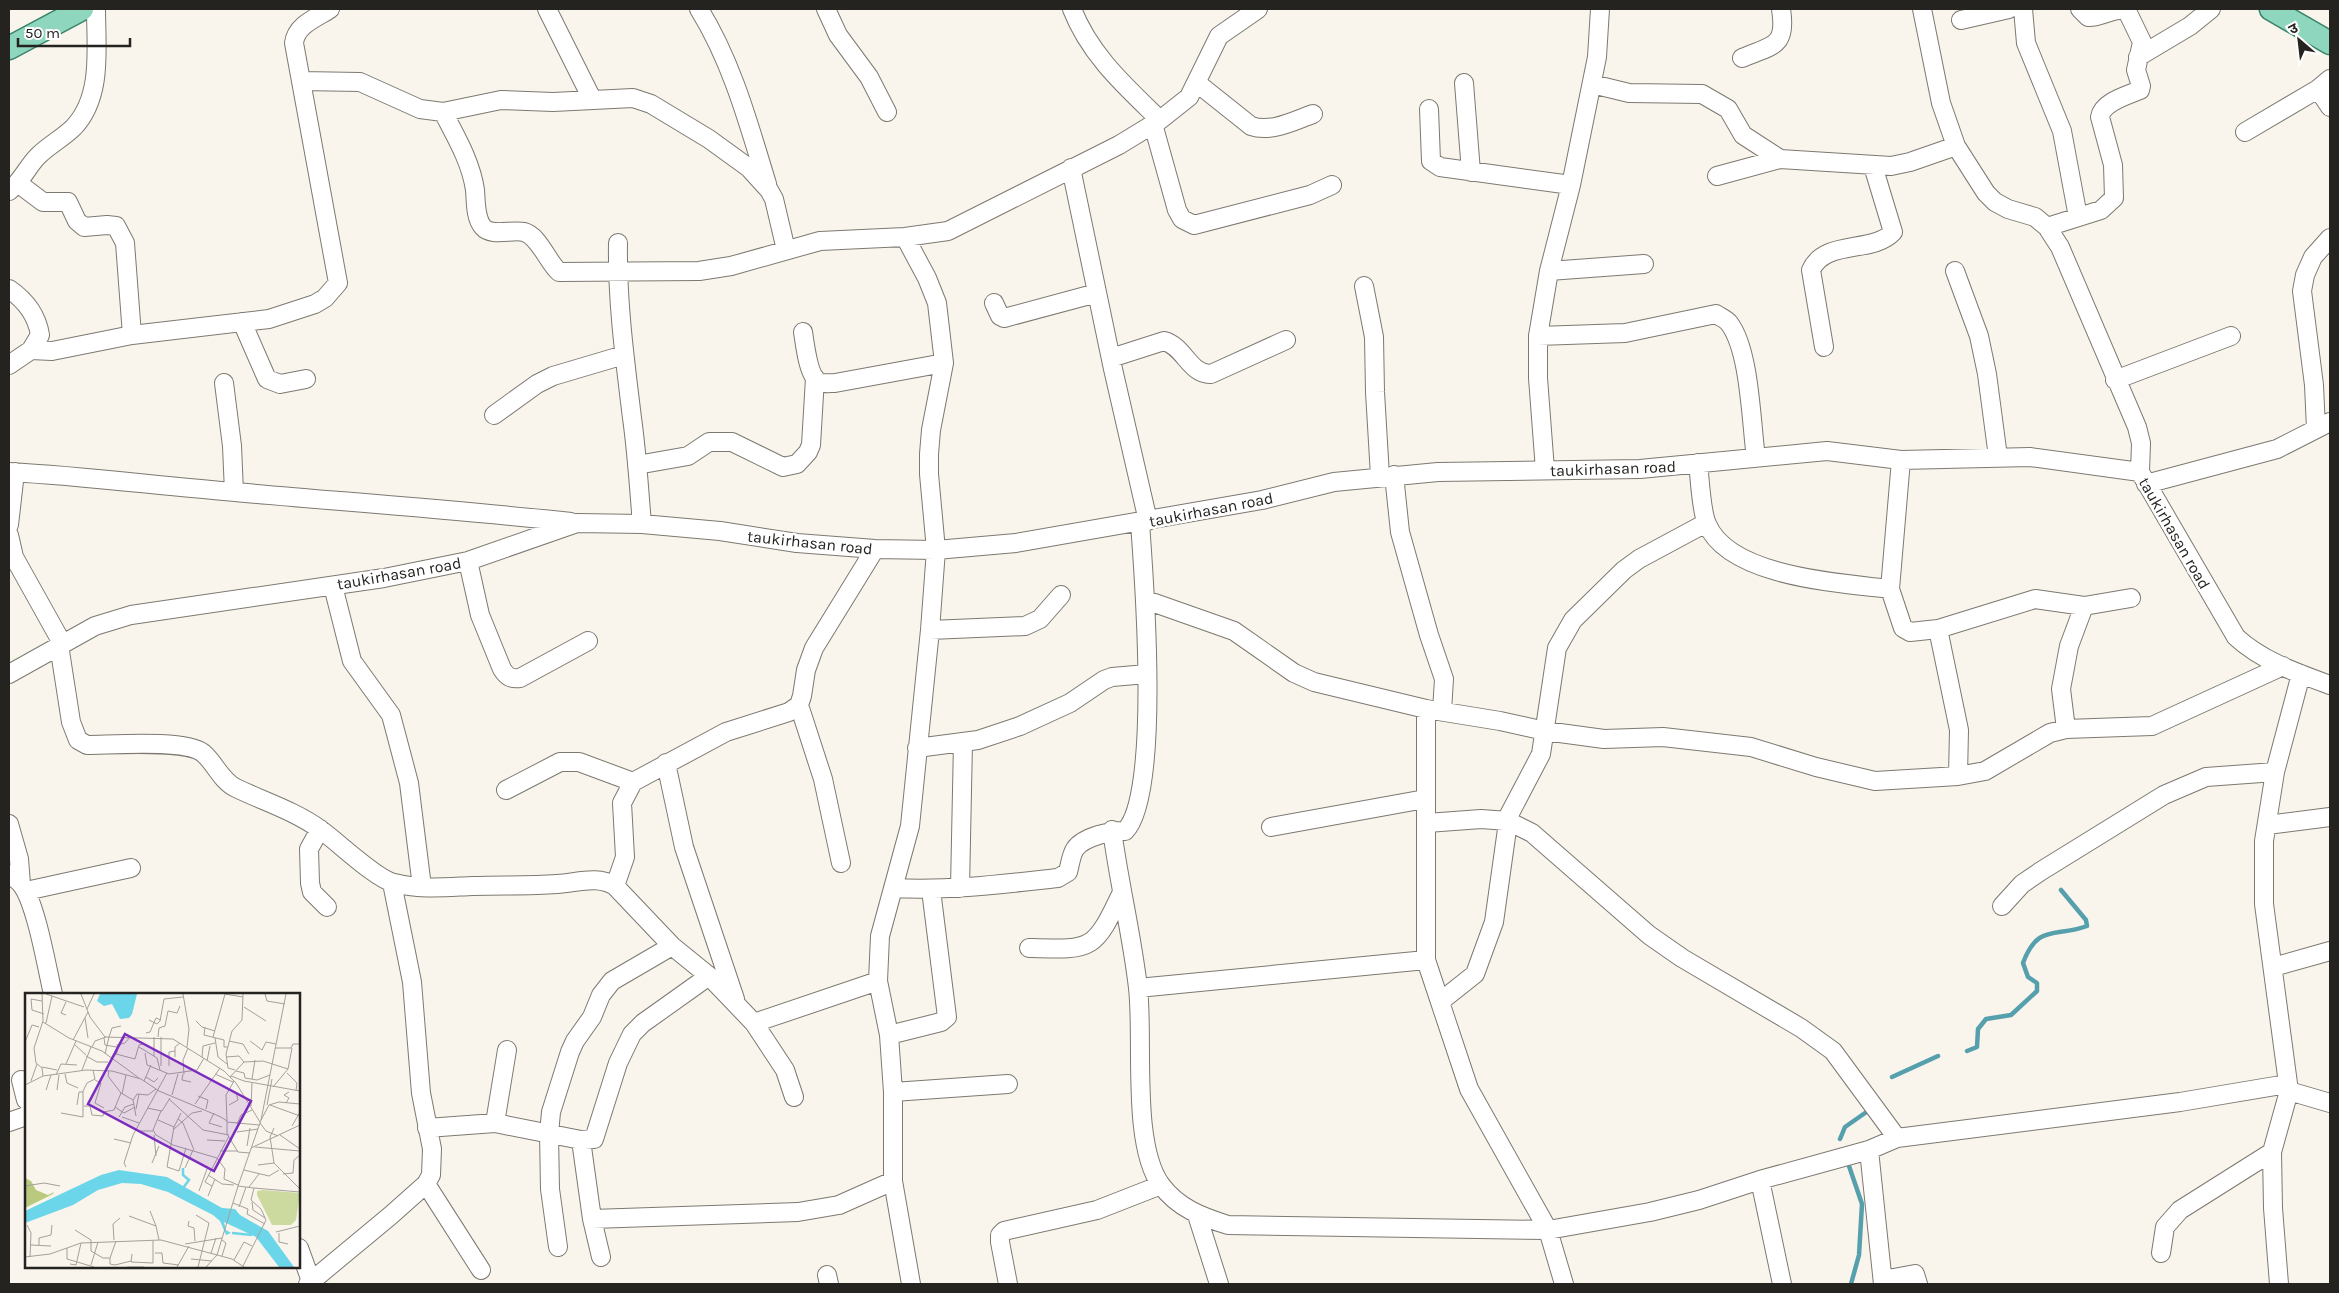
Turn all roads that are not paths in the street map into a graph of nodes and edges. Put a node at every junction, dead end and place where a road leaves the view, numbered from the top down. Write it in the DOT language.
graph roads {
  1 [pos="82,9"];
  2 [pos="96,9"];
  3 [pos="330,9"];
  4 [pos="546,9"];
  5 [pos="701,9"];
  6 [pos="826,9"];
  7 [pos="1072,9"];
  8 [pos="1258,9"];
  9 [pos="1600,9"];
  10 [pos="1781,9"];
  11 [pos="1922,9"];
  12 [pos="2010,9"];
  13 [pos="2023,9"];
  14 [pos="2080,9"];
  15 [pos="2211,9"];
  16 [pos="2270,9"];
  17 [pos="1961,20"];
  18 [pos="2330,43"];
  19 [pos="9,48"];
  20 [pos="2138,57"];
  21 [pos="1742,58"];
  22 [pos="301,81"];
  23 [pos="1197,83"];
  24 [pos="1464,83"];
  25 [pos="1592,84"];
  26 [pos="2324,84"];
  27 [pos="592,99"];
  28 [pos="2330,107"];
  29 [pos="1429,109"];
  30 [pos="443,112"];
  31 [pos="887,112"];
  32 [pos="1313,114"];
  33 [pos="1156,122"];
  34 [pos="2245,132"];
  35 [pos="1956,146"];
  36 [pos="1780,159"];
  37 [pos="1873,166"];
  38 [pos="1072,168"];
  39 [pos="1471,172"];
  40 [pos="1717,176"];
  41 [pos="1332,185"];
  42 [pos="1571,185"];
  43 [pos="14,187"];
  44 [pos="769,190"];
  45 [pos="2078,217"];
  46 [pos="2047,227"];
  47 [pos="905,237"];
  48 [pos="2330,238"];
  49 [pos="618,243"];
  50 [pos="786,250"];
  51 [pos="1644,264"];
  52 [pos="1548,271"];
  53 [pos="1955,271"];
  54 [pos="618,273"];
  55 [pos="1364,286"];
  56 [pos="9,289"];
  57 [pos="1097,293"];
  58 [pos="994,303"];
  59 [pos="242,322"];
  60 [pos="803,332"];
  61 [pos="132,335"];
  62 [pos="1538,336"];
  63 [pos="2231,336"];
  64 [pos="1286,340"];
  65 [pos="1824,347"];
  66 [pos="31,350"];
  67 [pos="624,355"];
  68 [pos="1111,358"];
  69 [pos="944,363"];
  70 [pos="9,366"];
  71 [pos="815,378"];
  72 [pos="306,379"];
  73 [pos="2116,380"];
  74 [pos="224,383"];
  75 [pos="494,415"];
  76 [pos="2323,426"];
  77 [pos="1756,458"];
  78 [pos="1998,458"];
  79 [pos="1901,460"];
  80 [pos="1698,463"];
  81 [pos="637,465"];
  82 [pos="1545,470"];
  83 [pos="12,472"];
  84 [pos="1387,476"];
  85 [pos="2143,478"];
  86 [pos="234,492"];
  87 [pos="1144,522"];
  88 [pos="577,523"];
  89 [pos="1706,523"];
  90 [pos="642,524"];
  91 [pos="9,525"];
  92 [pos="9,535"];
  93 [pos="875,549"];
  94 [pos="936,550"];
  95 [pos="468,561"];
  96 [pos="333,586"];
  97 [pos="1890,589"];
  98 [pos="1061,595"];
  99 [pos="2131,598"];
  100 [pos="1146,600"];
  101 [pos="2084,606"];
  102 [pos="1938,629"];
  103 [pos="930,630"];
  104 [pos="588,641"];
  105 [pos="60,644"];
  106 [pos="2283,666"];
  107 [pos="9,674"];
  108 [pos="1147,674"];
  109 [pos="2301,674"];
  110 [pos="2330,685"];
  111 [pos="798,705"];
  112 [pos="1434,710"];
  113 [pos="2066,729"];
  114 [pos="1545,731"];
  115 [pos="962,742"];
  116 [pos="917,748"];
  117 [pos="666,764"];
  118 [pos="2275,772"];
  119 [pos="1958,776"];
  120 [pos="633,782"];
  121 [pos="506,790"];
  122 [pos="1426,800"];
  123 [pos="1510,814"];
  124 [pos="2330,817"];
  125 [pos="1426,823"];
  126 [pos="9,824"];
  127 [pos="2266,825"];
  128 [pos="1271,827"];
  129 [pos="320,829"];
  130 [pos="1112,830"];
  131 [pos="841,863"];
  132 [pos="131,868"];
  133 [pos="18,883"];
  134 [pos="392,883"];
  135 [pos="616,886"];
  136 [pos="422,888"];
  137 [pos="894,888"];
  138 [pos="960,888"];
  139 [pos="931,890"];
  140 [pos="1122,892"];
  141 [pos="2002,906"];
  142 [pos="327,907"];
  143 [pos="672,946"];
  144 [pos="1029,948"];
  145 [pos="2330,951"];
  146 [pos="1426,960"];
  147 [pos="2273,967"];
  148 [pos="709,976"];
  149 [pos="878,981"];
  150 [pos="1138,988"];
  151 [pos="53,993"];
  152 [pos="1441,1001"];
  153 [pos="737,1004"];
  154 [pos="754,1023"];
  155 [pos="889,1035"];
  156 [pos="507,1050"];
  157 [pos="19,1080"];
  158 [pos="1008,1084"];
  159 [pos="2288,1088"];
  160 [pos="893,1092"];
  161 [pos="25,1097"];
  162 [pos="794,1097"];
  163 [pos="2330,1103"];
  164 [pos="25,1116"];
  165 [pos="9,1122"];
  166 [pos="495,1123"];
  167 [pos="427,1128"];
  168 [pos="549,1134"];
  169 [pos="1897,1138"];
  170 [pos="581,1140"];
  171 [pos="1869,1150"];
  172 [pos="2272,1152"];
  173 [pos="1760,1180"];
  174 [pos="893,1181"];
  175 [pos="426,1184"];
  176 [pos="1161,1185"];
  177 [pos="1197,1215"];
  178 [pos="592,1219"];
  179 [pos="1548,1230"];
  180 [pos="558,1248"];
  181 [pos="300,1251"];
  182 [pos="2161,1253"];
  183 [pos="601,1257"];
  184 [pos="481,1270"];
  185 [pos="1883,1282"];
  186 [pos="310,1283"];
  187 [pos="911,1284"];
  188 [pos="1008,1284"];
  189 [pos="1219,1284"];
  190 [pos="1564,1284"];
  191 [pos="1782,1284"];
  192 [pos="1918,1284"];
  193 [pos="2279,1284"];
  1 -- 19 [label="main road"];
  2 -- 43 [label="street"];
  3 -- 22 [label="street"];
  4 -- 27 [label="street"];
  5 -- 44 [label="street"];
  6 -- 31 [label="street"];
  7 -- 33 [label="street"];
  8 -- 23 [label="street"];
  9 -- 25 [label="street"];
  10 -- 21 [label="street"];
  11 -- 35 [label="street"];
  12 -- 17 [label="street"];
  13 -- 45 [label="street"];
  14 -- 20 [label="street"];
  15 -- 20 [label="street"];
  16 -- 18 [label="main road"];
  20 -- 45 [label="street"];
  22 -- 30 [label="street"];
  22 -- 59 [label="street"];
  23 -- 32 [label="street"];
  23 -- 33 [label="street"];
  24 -- 39 [label="street"];
  25 -- 36 [label="street"];
  25 -- 42 [label="street"];
  26 -- 28 [label="street"];
  26 -- 34 [label="street"];
  27 -- 30 [label="street"];
  27 -- 44 [label="street"];
  29 -- 39 [label="street"];
  30 -- 54 [label="street"];
  33 -- 38 [label="street"];
  33 -- 41 [label="street"];
  35 -- 37 [label="street"];
  35 -- 46 [label="street"];
  36 -- 37 [label="street"];
  36 -- 40 [label="street"];
  37 -- 65 [label="street"];
  38 -- 47 [label="street"];
  38 -- 57 [label="street"];
  39 -- 42 [label="street"];
  42 -- 52 [label="street"];
  43 -- 61 [label="street"];
  44 -- 50 [label="street"];
  45 -- 46 [label="street"];
  46 -- 73 [label="street"];
  47 -- 50 [label="street"];
  47 -- 69 [label="street"];
  48 -- 76 [label="street"];
  49 -- 54 [label="street"];
  50 -- 54 [label="street"];
  51 -- 52 [label="street"];
  52 -- 62 [label="street"];
  53 -- 78 [label="street"];
  54 -- 67 [label="street"];
  55 -- 84 [label="street"];
  56 -- 66 [label="street"];
  57 -- 58 [label="street"];
  57 -- 68 [label="street"];
  59 -- 61 [label="street"];
  59 -- 72 [label="street"];
  60 -- 71 [label="street"];
  61 -- 66 [label="street"];
  62 -- 77 [label="street"];
  62 -- 82 [label="street"];
  63 -- 73 [label="street"];
  64 -- 68 [label="street"];
  66 -- 70 [label="street"];
  67 -- 75 [label="street"];
  67 -- 81 [label="street"];
  68 -- 87 [label="street"];
  69 -- 71 [label="street"];
  69 -- 94 [label="street"];
  71 -- 81 [label="street"];
  73 -- 85 [label="street"];
  74 -- 86 [label="street"];
  76 -- 85 [label="street"];
  77 -- 79 [label="street, taukirhasan road"];
  77 -- 80 [label="street, taukirhasan road"];
  78 -- 79 [label="street, taukirhasan road"];
  78 -- 85 [label="street, taukirhasan road"];
  79 -- 97 [label="street"];
  80 -- 82 [label="street, taukirhasan road"];
  80 -- 89 [label="street"];
  81 -- 90 [label="street"];
  82 -- 84 [label="street, taukirhasan road"];
  83 -- 86 [label="street"];
  83 -- 91 [label="street"];
  84 -- 87 [label="street, taukirhasan road"];
  84 -- 112 [label="street"];
  85 -- 106 [label="street, taukirhasan road"];
  86 -- 88 [label="street"];
  87 -- 94 [label="street, taukirhasan road"];
  87 -- 100 [label="street"];
  88 -- 90 [label="street, taukirhasan road"];
  88 -- 95 [label="street, taukirhasan road"];
  89 -- 97 [label="street"];
  89 -- 114 [label="street"];
  90 -- 93 [label="street, taukirhasan road"];
  92 -- 105 [label="street"];
  93 -- 94 [label="street, taukirhasan road"];
  93 -- 111 [label="street"];
  94 -- 103 [label="street"];
  95 -- 96 [label="street, taukirhasan road"];
  95 -- 104 [label="street"];
  96 -- 105 [label="street, taukirhasan road"];
  96 -- 136 [label="street"];
  97 -- 102 [label="street"];
  98 -- 103 [label="street"];
  99 -- 101 [label="street"];
  100 -- 108 [label="street"];
  100 -- 112 [label="street"];
  101 -- 102 [label="street"];
  101 -- 113 [label="street"];
  102 -- 119 [label="street"];
  103 -- 116 [label="street"];
  105 -- 107 [label="street, taukirhasan road"];
  105 -- 129 [label="street"];
  106 -- 109 [label="street, taukirhasan road"];
  106 -- 113 [label="street"];
  108 -- 115 [label="street"];
  108 -- 130 [label="street"];
  109 -- 110 [label="street, taukirhasan road"];
  109 -- 118 [label="street"];
  111 -- 117 [label="street"];
  111 -- 131 [label="street"];
  112 -- 114 [label="street"];
  112 -- 122 [label="street"];
  113 -- 119 [label="street"];
  114 -- 119 [label="street"];
  114 -- 123 [label="street"];
  115 -- 116 [label="street"];
  115 -- 138 [label="street"];
  116 -- 137 [label="street"];
  117 -- 120 [label="street"];
  117 -- 153 [label="street"];
  118 -- 127 [label="street"];
  118 -- 141 [label="street"];
  120 -- 121 [label="street"];
  120 -- 135 [label="street"];
  122 -- 125 [label="street"];
  122 -- 128 [label="street"];
  123 -- 125 [label="street"];
  123 -- 152 [label="street"];
  123 -- 169 [label="street"];
  124 -- 127 [label="street"];
  125 -- 146 [label="street"];
  126 -- 133 [label="street"];
  127 -- 147 [label="street"];
  129 -- 134 [label="street"];
  129 -- 142 [label="street"];
  130 -- 138 [label="street"];
  130 -- 140 [label="street"];
  132 -- 133 [label="street"];
  133 -- 151 [label="street"];
  134 -- 136 [label="street"];
  134 -- 167 [label="street"];
  135 -- 136 [label="street"];
  135 -- 143 [label="street"];
  137 -- 139 [label="street"];
  137 -- 149 [label="street"];
  138 -- 139 [label="street"];
  139 -- 155 [label="street"];
  140 -- 144 [label="street"];
  140 -- 150 [label="street"];
  143 -- 148 [label="street"];
  143 -- 168 [label="street"];
  145 -- 147 [label="street"];
  146 -- 150 [label="street"];
  146 -- 152 [label="street"];
  147 -- 159 [label="street"];
  148 -- 153 [label="street"];
  148 -- 170 [label="street"];
  149 -- 154 [label="street"];
  149 -- 155 [label="street"];
  150 -- 176 [label="street"];
  152 -- 179 [label="street"];
  153 -- 154 [label="street"];
  154 -- 162 [label="street"];
  155 -- 160 [label="street"];
  156 -- 166 [label="street"];
  157 -- 161 [label="street"];
  158 -- 160 [label="street"];
  159 -- 163 [label="street"];
  159 -- 169 [label="street"];
  159 -- 172 [label="street"];
  160 -- 174 [label="street"];
  164 -- 165 [label="street"];
  166 -- 167 [label="street"];
  166 -- 168 [label="street"];
  167 -- 175 [label="street"];
  168 -- 170 [label="street"];
  168 -- 180 [label="street"];
  169 -- 171 [label="street"];
  170 -- 178 [label="street"];
  171 -- 173 [label="street"];
  171 -- 185 [label="street"];
  172 -- 182 [label="street"];
  172 -- 193 [label="street"];
  173 -- 179 [label="street"];
  173 -- 191 [label="street"];
  174 -- 178 [label="street"];
  174 -- 187 [label="street"];
  175 -- 184 [label="street"];
  175 -- 186 [label="street"];
  176 -- 177 [label="street"];
  176 -- 188 [label="street"];
  177 -- 179 [label="street"];
  177 -- 189 [label="street"];
  178 -- 183 [label="street"];
  179 -- 190 [label="street"];
  181 -- 186 [label="street"];
  185 -- 192 [label="street"];
}
